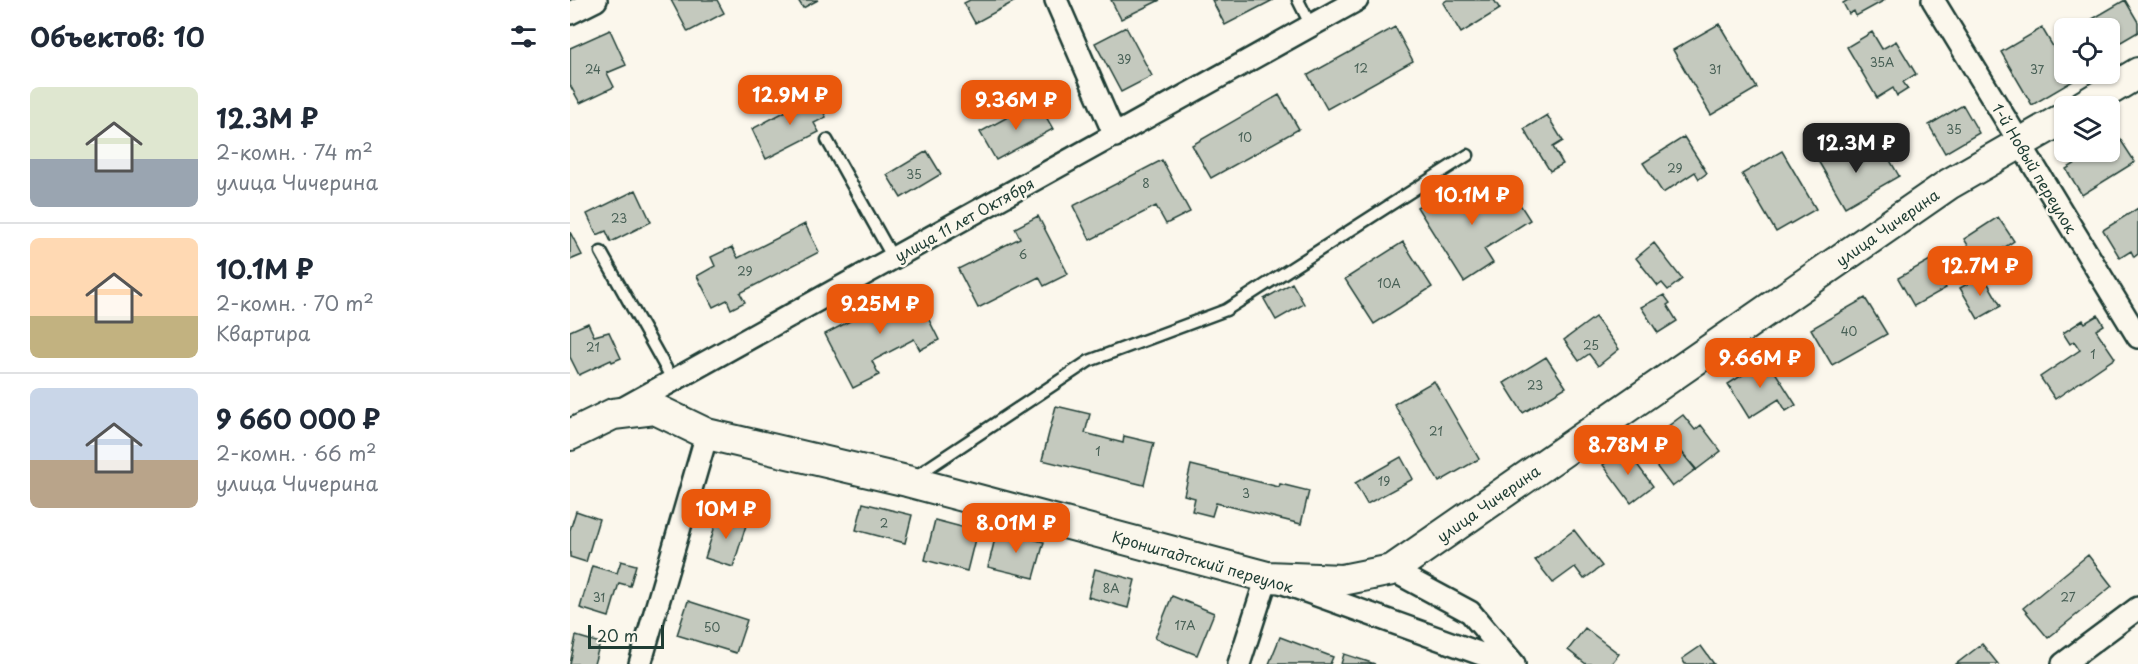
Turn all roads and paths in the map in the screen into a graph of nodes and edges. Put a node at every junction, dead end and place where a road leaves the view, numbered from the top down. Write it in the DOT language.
graph roads {
  1 [pos="596,0"];
  2 [pos="1056,0"];
  3 [pos="1298,0"];
  4 [pos="1357,0"];
  5 [pos="1933,0"];
  6 [pos="570,13"];
  7 [pos="1311,26"];
  8 [pos="2138,73"];
  9 [pos="2100,96"];
  10 [pos="2054,124"];
  11 [pos="1115,136"];
  12 [pos="827,140"];
  13 [pos="2020,144"];
  14 [pos="1468,155"];
  15 [pos="601,252"];
  16 [pos="893,258"];
  17 [pos="2138,337"];
  18 [pos="672,379"];
  19 [pos="614,414"];
  20 [pos="707,434"];
  21 [pos="570,435"];
  22 [pos="907,481"];
  23 [pos="1392,570"];
  24 [pos="1268,577"];
  25 [pos="2138,608"];
  26 [pos="640,664"];
  27 [pos="1239,664"];
  28 [pos="1509,664"];
  29 [pos="1514,664"];
  30 [pos="2063,664"];
  1 -- 6 [label="street"];
  2 -- 11 [label="street"];
  3 -- 7 [label="lane"];
  4 -- 7 [label="street, улица 11 лет Октября"];
  5 -- 13 [label="street, 1-й Новый переулок"];
  7 -- 11 [label="street, улица 11 лет Октября"];
  8 -- 9 [label="street"];
  10 -- 13 [label="street, улица Чичерина"];
  11 -- 16 [label="street, улица 11 лет Октября"];
  12 -- 16 [label="lane"];
  13 -- 17 [label="street, 1-й Новый переулок"];
  13 -- 23 [label="street, улица Чичерина"];
  14 -- 22 [label="lane"];
  15 -- 18 [label="lane"];
  16 -- 18 [label="street, улица 11 лет Октября"];
  18 -- 19 [label="street, улица 11 лет Октября"];
  19 -- 20 [label="street, Кронштадтский переулок"];
  19 -- 21 [label="street, улица 11 лет Октября"];
  20 -- 22 [label="street, Кронштадтский переулок"];
  20 -- 26 [label="street"];
  22 -- 24 [label="street, Кронштадтский переулок"];
  23 -- 24 [label="street, улица Чичерина"];
  23 -- 29 [label="street"];
  24 -- 27 [label="street"];
  24 -- 28 [label="street, Кронштадтский переулок"];
  25 -- 30 [label="street"];
}
